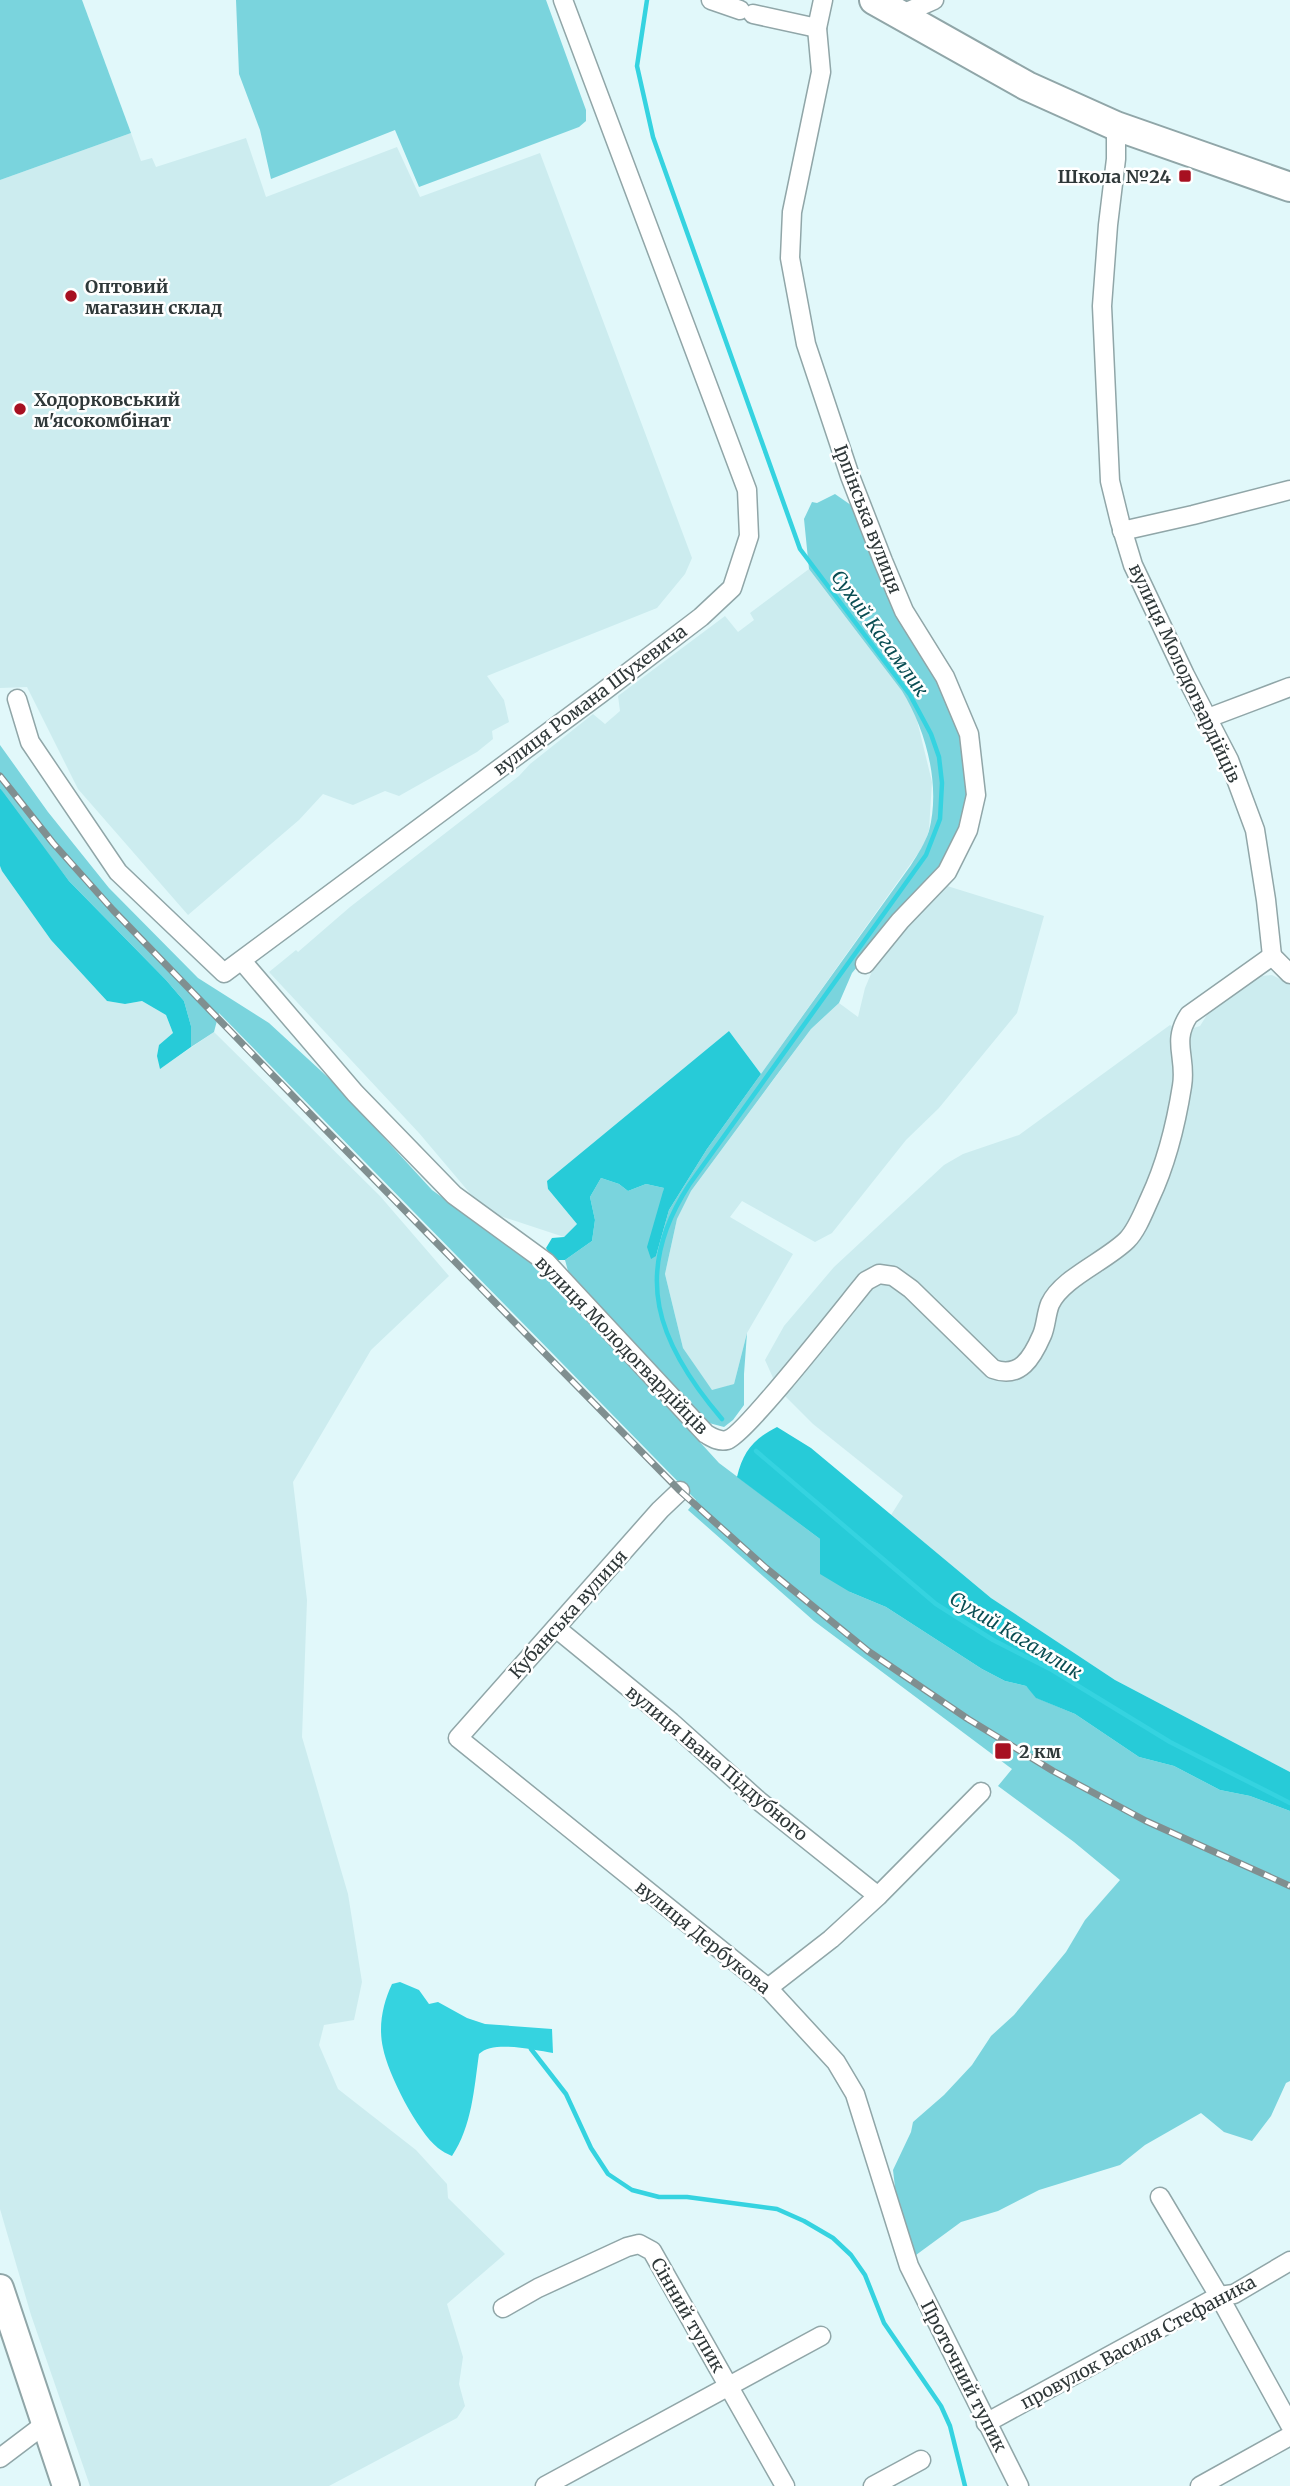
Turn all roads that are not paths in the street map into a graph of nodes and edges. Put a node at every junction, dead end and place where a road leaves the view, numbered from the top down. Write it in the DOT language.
graph roads {
  1 [pos="563,0"];
  2 [pos="711,0"];
  3 [pos="823,0"];
  4 [pos="874,0"];
  5 [pos="934,0"];
  6 [pos="900,15"];
  7 [pos="817,28"];
  8 [pos="1116,126"];
  9 [pos="1290,187"];
  10 [pos="1290,490"];
  11 [pos="1122,531"];
  12 [pos="1290,687"];
  13 [pos="17,699"];
  14 [pos="1208,718"];
  15 [pos="1272,956"];
  16 [pos="242,961"];
  17 [pos="865,964"];
  18 [pos="1290,974"];
  19 [pos="681,1491"];
  20 [pos="556,1628"];
  21 [pos="458,1738"];
  22 [pos="981,1792"];
  23 [pos="878,1896"];
  24 [pos="768,1988"];
  25 [pos="1160,2197"];
  26 [pos="1290,2261"];
  27 [pos="909,2266"];
  28 [pos="0,2288"];
  29 [pos="1219,2296"];
  30 [pos="503,2308"];
  31 [pos="821,2336"];
  32 [pos="728,2385"];
  33 [pos="986,2423"];
  34 [pos="45,2424"];
  35 [pos="1290,2425"];
  36 [pos="1290,2436"];
  37 [pos="0,2458"];
  38 [pos="920,2460"];
  39 [pos="66,2486"];
  40 [pos="545,2486"];
  41 [pos="785,2486"];
  42 [pos="873,2486"];
  43 [pos="1020,2486"];
  44 [pos="1199,2486"];
  1 -- 16 [label="street, вулиця Романа Шухевича"];
  2 -- 7 [label="street"];
  3 -- 7 [label="street, Ірпінська вулиця"];
  4 -- 6 [label="highway"];
  5 -- 6 [label="street"];
  6 -- 8 [label="highway"];
  7 -- 17 [label="street, Ірпінська вулиця"];
  8 -- 9 [label="highway"];
  8 -- 11 [label="street, вулиця Молодогвардійців"];
  10 -- 11 [label="street"];
  11 -- 14 [label="street, вулиця Молодогвардійців"];
  12 -- 14 [label="street"];
  13 -- 16 [label="street"];
  14 -- 15 [label="street, вулиця Молодогвардійців"];
  15 -- 16 [label="street, вулиця Молодогвардійців"];
  15 -- 18 [label="street"];
  19 -- 20 [label="street, Кубанська вулиця"];
  20 -- 21 [label="street, Кубанська вулиця"];
  20 -- 23 [label="street, вулиця Івана Піддубного"];
  21 -- 24 [label="street, вулиця Дербукова"];
  22 -- 23 [label="street"];
  23 -- 24 [label="street"];
  24 -- 27 [label="street, вулиця Дербукова"];
  25 -- 29 [label="street"];
  26 -- 29 [label="street, провулок Василя Стефаника"];
  27 -- 33 [label="street, Проточний тупик"];
  28 -- 34 [label="main road"];
  29 -- 33 [label="street, провулок Василя Стефаника"];
  29 -- 35 [label="street"];
  30 -- 32 [label="street, Сінний тупик"];
  31 -- 32 [label="street"];
  32 -- 40 [label="street"];
  32 -- 41 [label="street, Сінний тупик"];
  33 -- 43 [label="street, Проточний тупик"];
  34 -- 37 [label="street"];
  34 -- 39 [label="main road"];
  36 -- 44 [label="street"];
  38 -- 42 [label="street"];
}
